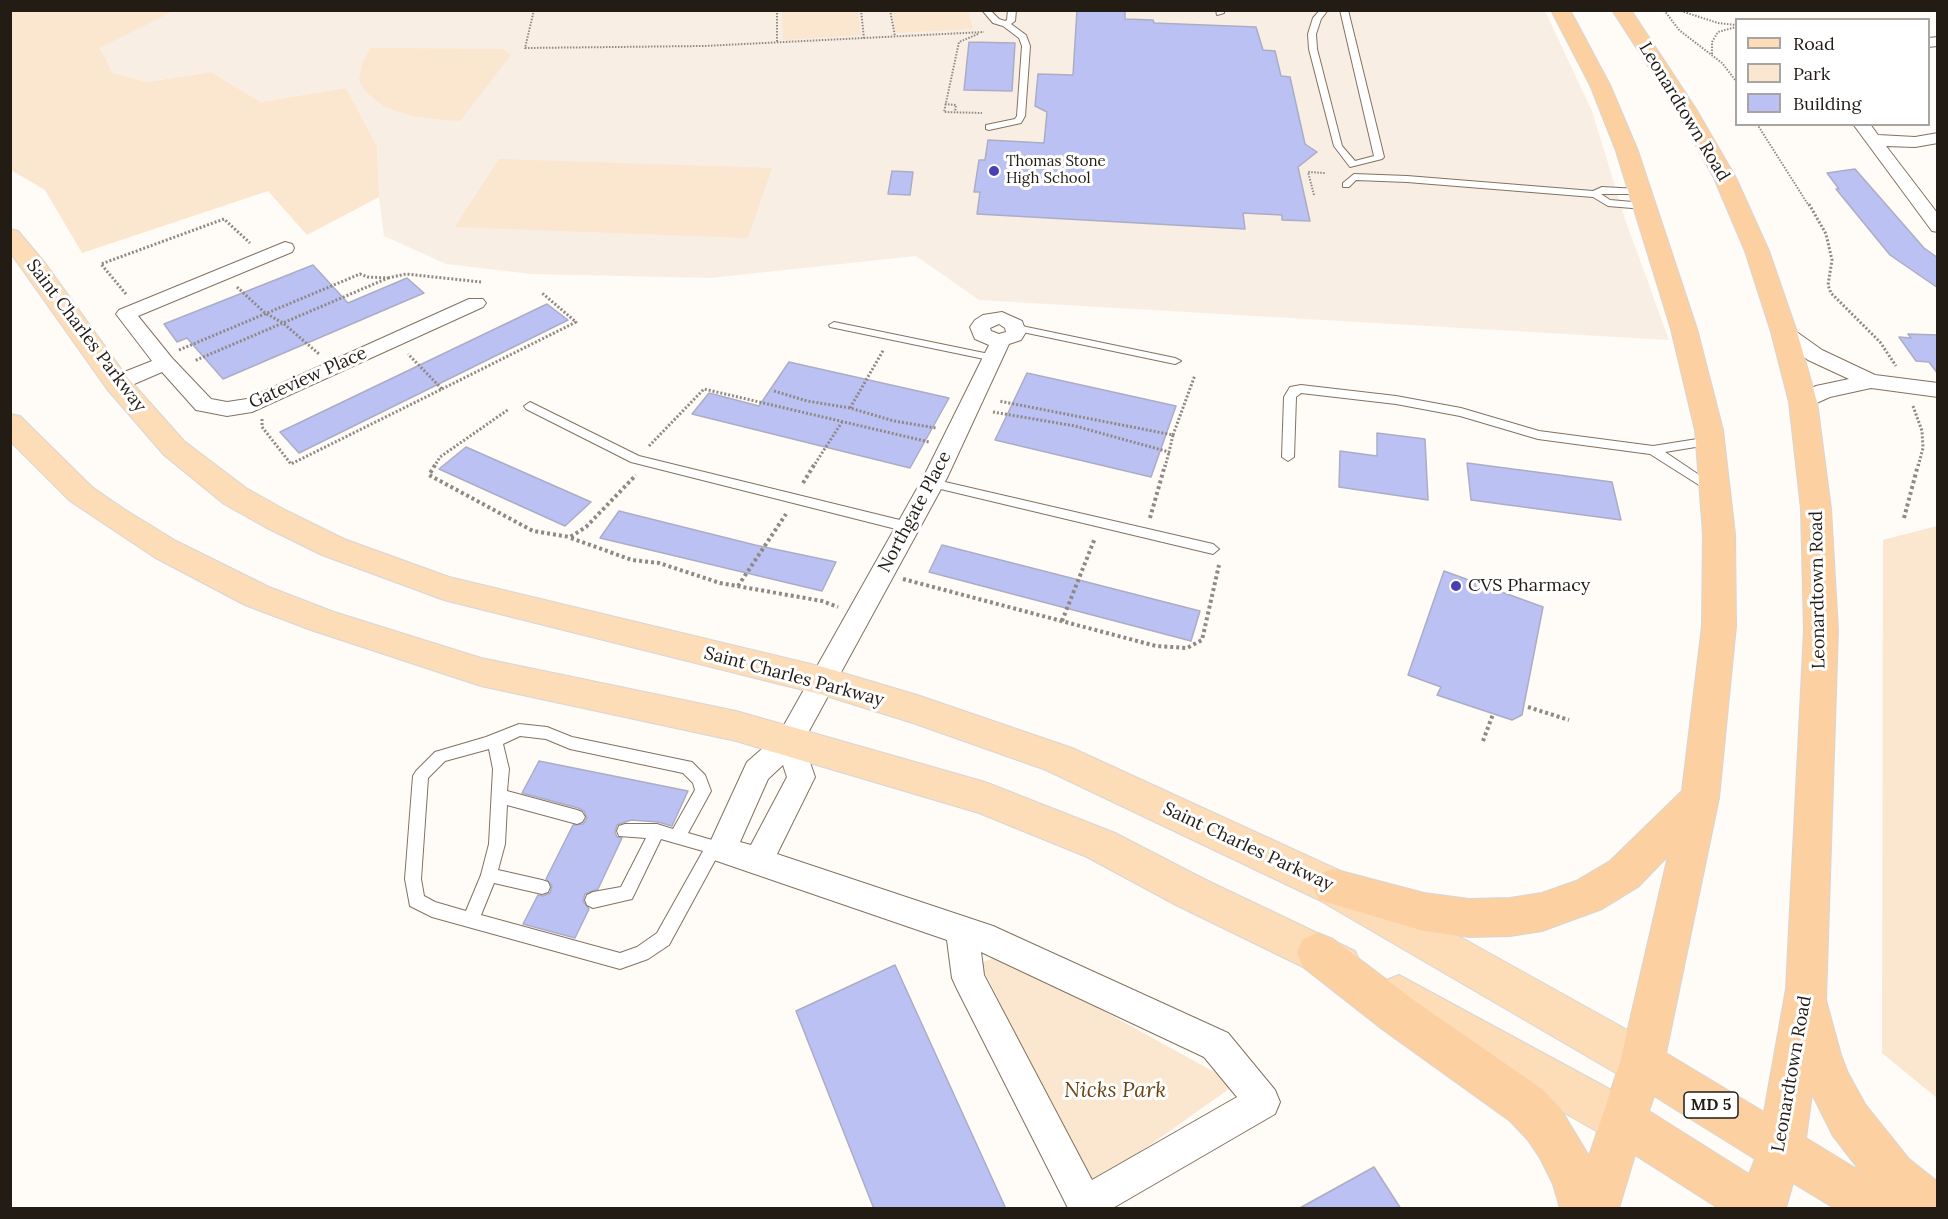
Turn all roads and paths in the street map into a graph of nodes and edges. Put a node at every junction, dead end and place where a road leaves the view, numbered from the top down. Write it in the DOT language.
graph roads {
  1 [pos="534,10"];
  2 [pos="777,10"];
  3 [pos="861,10"];
  4 [pos="890,10"];
  5 [pos="986,10"];
  6 [pos="1012,10"];
  7 [pos="1325,10"];
  8 [pos="1344,10"];
  9 [pos="1552,10"];
  10 [pos="1560,10"];
  11 [pos="1606,10"];
  12 [pos="1621,10"];
  13 [pos="1664,10"];
  14 [pos="1678,10"];
  15 [pos="1006,24"];
  16 [pos="1735,26"];
  17 [pos="1735,27"];
  18 [pos="989,31"];
  19 [pos="1572,33"];
  20 [pos="979,34"];
  21 [pos="895,37"];
  22 [pos="864,39"];
  23 [pos="777,43"];
  24 [pos="1646,47"];
  25 [pos="1712,54"];
  26 [pos="1735,79"];
  27 [pos="945,104"];
  28 [pos="955,112"];
  29 [pos="988,113"];
  30 [pos="1757,126"];
  31 [pos="1862,126"];
  32 [pos="989,127"];
  33 [pos="1938,138"];
  34 [pos="1873,140"];
  35 [pos="1325,173"];
  36 [pos="1346,185"];
  37 [pos="1595,194"];
  38 [pos="1314,195"];
  39 [pos="1641,199"];
  40 [pos="1938,226"];
  41 [pos="10,236"];
  42 [pos="180,236"];
  43 [pos="183,239"];
  44 [pos="250,243"];
  45 [pos="285,248"];
  46 [pos="388,278"];
  47 [pos="234,284"];
  48 [pos="478,292"];
  49 [pos="542,293"];
  50 [pos="130,300"];
  51 [pos="265,313"];
  52 [pos="284,323"];
  53 [pos="834,325"];
  54 [pos="1784,332"];
  55 [pos="892,337"];
  56 [pos="395,340"];
  57 [pos="1004,342"];
  58 [pos="322,357"];
  59 [pos="170,358"];
  60 [pos="194,361"];
  61 [pos="1175,361"];
  62 [pos="1196,375"];
  63 [pos="1871,381"];
  64 [pos="117,383"];
  65 [pos="1905,386"];
  66 [pos="442,389"];
  67 [pos="1938,390"];
  68 [pos="774,391"];
  69 [pos="262,401"];
  70 [pos="999,401"];
  71 [pos="1803,402"];
  72 [pos="530,406"];
  73 [pos="850,408"];
  74 [pos="510,409"];
  75 [pos="993,412"];
  76 [pos="842,422"];
  77 [pos="10,423"];
  78 [pos="942,429"];
  79 [pos="1173,435"];
  80 [pos="1710,441"];
  81 [pos="936,444"];
  82 [pos="1653,450"];
  83 [pos="644,451"];
  84 [pos="1169,452"];
  85 [pos="1288,458"];
  86 [pos="638,473"];
  87 [pos="932,483"];
  88 [pos="1715,490"];
  89 [pos="798,491"];
  90 [pos="789,509"];
  91 [pos="1904,519"];
  92 [pos="1101,523"];
  93 [pos="908,527"];
  94 [pos="1146,534"];
  95 [pos="570,537"];
  96 [pos="1213,549"];
  97 [pos="1219,565"];
  98 [pos="907,580"];
  99 [pos="738,586"];
  100 [pos="860,616"];
  101 [pos="1062,621"];
  102 [pos="823,681"];
  103 [pos="1528,707"];
  104 [pos="1493,714"];
  105 [pos="1569,720"];
  106 [pos="495,740"];
  107 [pos="1483,741"];
  108 [pos="789,742"];
  109 [pos="500,796"];
  110 [pos="1700,798"];
  111 [pos="577,817"];
  112 [pos="625,831"];
  113 [pos="657,831"];
  114 [pos="677,837"];
  115 [pos="718,848"];
  116 [pos="759,860"];
  117 [pos="489,875"];
  118 [pos="542,887"];
  119 [pos="1333,887"];
  120 [pos="593,900"];
  121 [pos="470,920"];
  122 [pos="962,930"];
  123 [pos="1318,953"];
  124 [pos="1807,989"];
  125 [pos="1642,1063"];
  126 [pos="1623,1121"];
  127 [pos="1780,1148"];
  128 [pos="1086,1206"];
  129 [pos="1584,1209"];
  130 [pos="1595,1209"];
  131 [pos="1761,1209"];
  132 [pos="1877,1209"];
  133 [pos="1932,1209"];
  1 -- 23 [label="path"];
  2 -- 23 [label="path"];
  3 -- 22 [label="path"];
  4 -- 21 [label="path"];
  5 -- 15 [label="lane"];
  6 -- 15 [label="lane"];
  7 -- 8 [label="lane"];
  9 -- 19 [label="lane"];
  10 -- 19 [label="highway"];
  11 -- 24 [label="highway"];
  12 -- 24 [label="highway, Leonardtown Road"];
  13 -- 25 [label="path"];
  14 -- 16 [label="path"];
  15 -- 32 [label="lane"];
  17 -- 25 [label="path"];
  18 -- 20 [label="path"];
  19 -- 39 [label="highway"];
  20 -- 21 [label="path"];
  20 -- 27 [label="path"];
  21 -- 22 [label="path"];
  22 -- 23 [label="path"];
  24 -- 54 [label="highway, Leonardtown Road"];
  25 -- 26 [label="path"];
  27 -- 28 [label="path"];
  27 -- 28 [label="path"];
  28 -- 29 [label="path"];
  30 -- 65 [label="path"];
  31 -- 34 [label="street"];
  33 -- 34 [label="street"];
  34 -- 40 [label="street"];
  35 -- 38 [label="path"];
  36 -- 37 [label="lane"];
  37 -- 39 [label="lane"];
  37 -- 39 [label="lane"];
  39 -- 80 [label="highway"];
  41 -- 64 [label="main road, Saint Charles Parkway"];
  42 -- 43 [label="path"];
  42 -- 44 [label="path"];
  42 -- 50 [label="path"];
  45 -- 59 [label="street, Gateview Place"];
  46 -- 48 [label="path"];
  46 -- 51 [label="path"];
  46 -- 52 [label="path"];
  47 -- 51 [label="path"];
  48 -- 56 [label="street, Gateview Place"];
  49 -- 66 [label="path"];
  51 -- 52 [label="path"];
  51 -- 59 [label="path"];
  52 -- 58 [label="path"];
  52 -- 60 [label="path"];
  53 -- 55 [label="lane"];
  54 -- 63 [label="street"];
  54 -- 71 [label="highway, Leonardtown Road"];
  55 -- 57 [label="lane"];
  55 -- 73 [label="path"];
  56 -- 66 [label="path"];
  56 -- 69 [label="street, Gateview Place"];
  57 -- 61 [label="lane"];
  57 -- 87 [label="street, Northgate Place"];
  59 -- 64 [label="street"];
  59 -- 69 [label="street, Gateview Place"];
  62 -- 79 [label="path"];
  63 -- 65 [label="street"];
  63 -- 71 [label="street"];
  64 -- 102 [label="main road, Saint Charles Parkway"];
  65 -- 67 [label="street"];
  65 -- 91 [label="path"];
  66 -- 69 [label="path"];
  68 -- 73 [label="path"];
  70 -- 79 [label="path"];
  71 -- 124 [label="highway, Leonardtown Road"];
  72 -- 93 [label="lane"];
  73 -- 78 [label="path"];
  74 -- 95 [label="path"];
  75 -- 84 [label="path"];
  76 -- 81 [label="path"];
  76 -- 83 [label="path"];
  76 -- 89 [label="path"];
  77 -- 108 [label="main road"];
  79 -- 84 [label="path"];
  80 -- 82 [label="lane"];
  80 -- 88 [label="highway"];
  82 -- 85 [label="lane"];
  82 -- 88 [label="lane"];
  84 -- 94 [label="path"];
  86 -- 95 [label="path"];
  87 -- 92 [label="lane"];
  87 -- 93 [label="street, Northgate Place"];
  88 -- 110 [label="highway"];
  90 -- 99 [label="path"];
  92 -- 94 [label="lane"];
  92 -- 101 [label="path"];
  93 -- 100 [label="street, Northgate Place"];
  94 -- 96 [label="lane"];
  95 -- 99 [label="path"];
  97 -- 101 [label="path"];
  98 -- 101 [label="path"];
  99 -- 100 [label="path"];
  100 -- 102 [label="street, Northgate Place"];
  102 -- 108 [label="street, Northgate Place"];
  102 -- 119 [label="main road, Saint Charles Parkway"];
  103 -- 105 [label="path"];
  104 -- 107 [label="path"];
  106 -- 109 [label="lane"];
  106 -- 114 [label="lane"];
  106 -- 121 [label="lane"];
  108 -- 115 [label="street, Northgate Place"];
  108 -- 116 [label="street"];
  108 -- 123 [label="main road"];
  109 -- 111 [label="lane"];
  109 -- 117 [label="lane"];
  110 -- 119 [label="highway"];
  110 -- 125 [label="highway"];
  112 -- 113 [label="lane"];
  113 -- 114 [label="lane"];
  113 -- 120 [label="lane"];
  114 -- 115 [label="lane"];
  115 -- 116 [label="street"];
  115 -- 121 [label="lane"];
  116 -- 122 [label="street"];
  117 -- 118 [label="lane"];
  117 -- 121 [label="lane"];
  119 -- 125 [label="main road, Saint Charles Parkway"];
  122 -- 128 [label="street"];
  122 -- 128 [label="street"];
  123 -- 126 [label="main road"];
  123 -- 129 [label="highway"];
  124 -- 127 [label="highway, Leonardtown Road"];
  124 -- 133 [label="highway"];
  125 -- 126 [label="highway"];
  125 -- 127 [label="highway, MD 5"];
  126 -- 130 [label="highway"];
  126 -- 131 [label="highway"];
  127 -- 131 [label="highway, Leonardtown Road"];
  127 -- 132 [label="highway, MD 5"];
}
